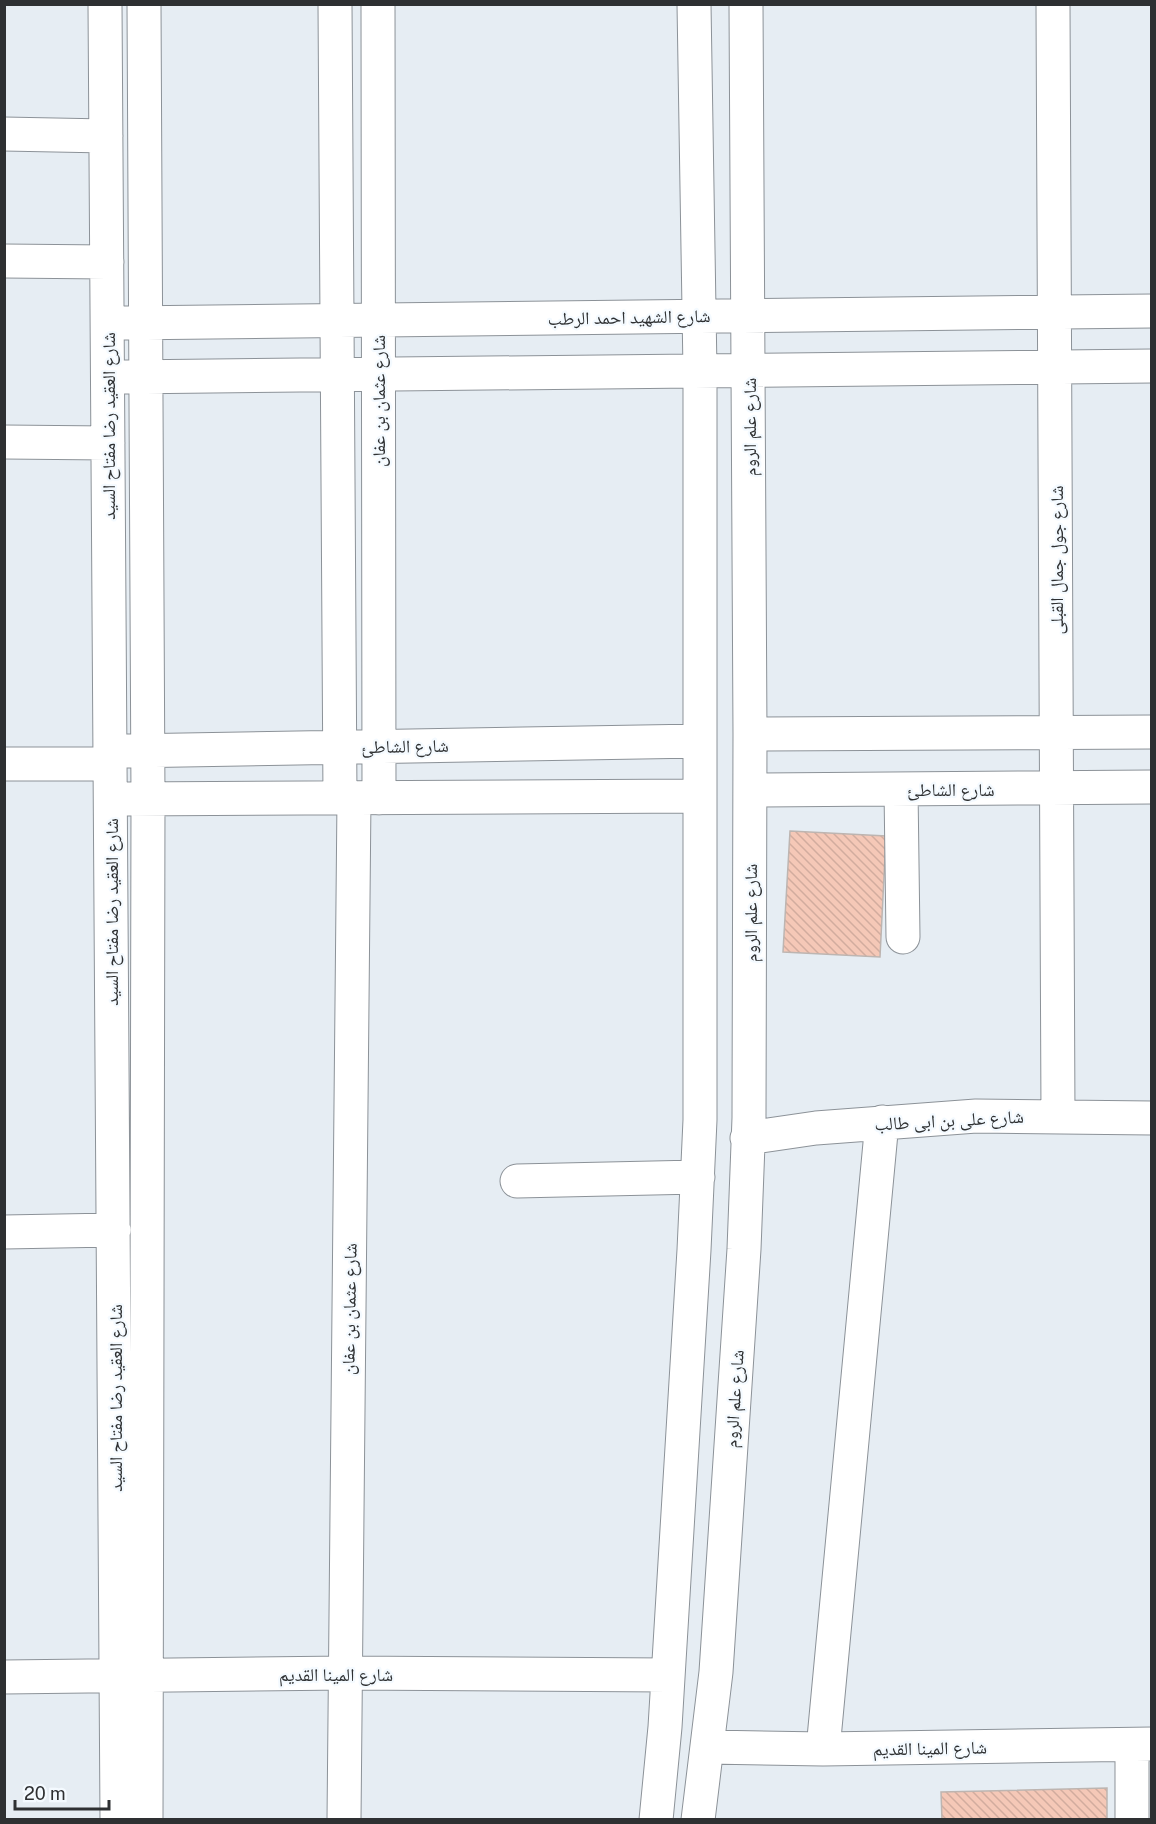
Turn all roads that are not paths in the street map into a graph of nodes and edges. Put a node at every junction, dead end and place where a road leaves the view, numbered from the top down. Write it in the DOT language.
graph roads {
  1 [pos="105,4"];
  2 [pos="144,4"];
  3 [pos="335,4"];
  4 [pos="378,4"];
  5 [pos="694,4"];
  6 [pos="746,4"];
  7 [pos="1053,4"];
  8 [pos="4,134"];
  9 [pos="106,136"];
  10 [pos="4,261"];
  11 [pos="107,262"];
  12 [pos="1152,311"];
  13 [pos="1055,312"];
  14 [pos="748,316"];
  15 [pos="699,317"];
  16 [pos="378,320"];
  17 [pos="337,321"];
  18 [pos="146,323"];
  19 [pos="107,324"];
  20 [pos="1152,366"];
  21 [pos="1055,368"];
  22 [pos="700,371"];
  23 [pos="749,371"];
  24 [pos="337,375"];
  25 [pos="378,375"];
  26 [pos="107,377"];
  27 [pos="146,377"];
  28 [pos="4,442"];
  29 [pos="108,443"];
  30 [pos="1057,732"];
  31 [pos="1152,732"];
  32 [pos="750,734"];
  33 [pos="700,741"];
  34 [pos="340,747"];
  35 [pos="379,747"];
  36 [pos="148,751"];
  37 [pos="110,758"];
  38 [pos="4,764"];
  39 [pos="1152,787"];
  40 [pos="1057,788"];
  41 [pos="901,789"];
  42 [pos="750,790"];
  43 [pos="700,796"];
  44 [pos="358,798"];
  45 [pos="110,799"];
  46 [pos="148,799"];
  47 [pos="903,937"];
  48 [pos="749,1045"];
  49 [pos="701,1047"];
  50 [pos="1058,1116"];
  51 [pos="1152,1118"];
  52 [pos="700,1120"];
  53 [pos="882,1122"];
  54 [pos="748,1128"];
  55 [pos="698,1177"];
  56 [pos="518,1182"];
  57 [pos="114,1230"];
  58 [pos="4,1232"];
  59 [pos="346,1673"];
  60 [pos="668,1675"];
  61 [pos="132,1676"];
  62 [pos="4,1677"];
  63 [pos="1142,1745"];
  64 [pos="708,1747"];
  65 [pos="823,1749"];
  66 [pos="117,1820"];
  67 [pos="146,1820"];
  68 [pos="344,1820"];
  69 [pos="656,1820"];
  70 [pos="698,1820"];
  71 [pos="1132,1820"];
  1 -- 9 [label="street, شارع العقيد رضا مفتاح السيد"];
  2 -- 18 [label="street, شارع العقيد رضا مفتاح السيد"];
  3 -- 17 [label="street, شارع عثمان بن عفان"];
  4 -- 16 [label="street, شارع عثمان بن عفان"];
  5 -- 15 [label="street"];
  6 -- 14 [label="street, شارع علم الروم"];
  7 -- 13 [label="street, شارع جول جمال القبلى"];
  8 -- 9 [label="street"];
  9 -- 11 [label="street, شارع العقيد رضا مفتاح السيد"];
  10 -- 11 [label="street"];
  11 -- 19 [label="street, شارع العقيد رضا مفتاح السيد"];
  12 -- 13 [label="street, شارع الشهيد احمد الرطب"];
  13 -- 14 [label="street, شارع الشهيد احمد الرطب"];
  13 -- 21 [label="street, شارع جول جمال القبلى"];
  14 -- 15 [label="street, شارع الشهيد احمد الرطب"];
  14 -- 23 [label="street, شارع علم الروم"];
  15 -- 16 [label="street, شارع الشهيد احمد الرطب"];
  15 -- 22 [label="street"];
  16 -- 17 [label="street, شارع الشهيد احمد الرطب"];
  16 -- 25 [label="street, شارع عثمان بن عفان"];
  17 -- 18 [label="street, شارع الشهيد احمد الرطب"];
  17 -- 24 [label="street, شارع عثمان بن عفان"];
  18 -- 19 [label="street, شارع الشهيد احمد الرطب"];
  18 -- 27 [label="street, شارع العقيد رضا مفتاح السيد"];
  19 -- 26 [label="street, شارع العقيد رضا مفتاح السيد"];
  20 -- 21 [label="street"];
  21 -- 23 [label="street"];
  21 -- 30 [label="street, شارع جول جمال القبلى"];
  22 -- 23 [label="street"];
  22 -- 25 [label="street"];
  22 -- 33 [label="street"];
  23 -- 32 [label="street, شارع علم الروم"];
  24 -- 25 [label="street"];
  24 -- 27 [label="street"];
  24 -- 34 [label="street, شارع عثمان بن عفان"];
  25 -- 35 [label="street, شارع عثمان بن عفان"];
  26 -- 27 [label="street"];
  26 -- 29 [label="street, شارع العقيد رضا مفتاح السيد"];
  27 -- 36 [label="street, شارع العقيد رضا مفتاح السيد"];
  28 -- 29 [label="street"];
  29 -- 37 [label="street, شارع العقيد رضا مفتاح السيد"];
  30 -- 31 [label="street"];
  30 -- 32 [label="street"];
  30 -- 40 [label="street, شارع جول جمال القبلى"];
  32 -- 42 [label="street, شارع علم الروم"];
  33 -- 35 [label="street, شارع الشاطئ"];
  33 -- 43 [label="street"];
  34 -- 35 [label="street, شارع الشاطئ"];
  34 -- 36 [label="street, شارع الشاطئ"];
  34 -- 44 [label="street, شارع عثمان بن عفان"];
  35 -- 44 [label="street, شارع عثمان بن عفان"];
  36 -- 37 [label="street, شارع الشاطئ"];
  36 -- 46 [label="street, شارع العقيد رضا مفتاح السيد"];
  37 -- 38 [label="street, شارع الشاطئ"];
  37 -- 45 [label="street, شارع العقيد رضا مفتاح السيد"];
  39 -- 40 [label="street, شارع الشاطئ"];
  40 -- 41 [label="street, شارع الشاطئ"];
  40 -- 50 [label="street, شارع جول جمال القبلى"];
  41 -- 42 [label="street, شارع الشاطئ"];
  41 -- 47 [label="street"];
  42 -- 48 [label="street, شارع علم الروم"];
  43 -- 44 [label="street"];
  43 -- 49 [label="street"];
  44 -- 46 [label="street"];
  44 -- 59 [label="street, شارع عثمان بن عفان"];
  45 -- 46 [label="street"];
  45 -- 57 [label="street, شارع العقيد رضا مفتاح السيد"];
  46 -- 61 [label="street, شارع العقيد رضا مفتاح السيد"];
  48 -- 49 [label="street"];
  48 -- 54 [label="street, شارع علم الروم"];
  49 -- 52 [label="street"];
  50 -- 51 [label="street, شارع على بن ابى طالب"];
  50 -- 53 [label="street, شارع على بن ابى طالب"];
  52 -- 54 [label="street, شارع على بن ابى طالب"];
  52 -- 55 [label="street"];
  53 -- 54 [label="street, شارع على بن ابى طالب"];
  53 -- 65 [label="street"];
  54 -- 64 [label="street, شارع علم الروم"];
  55 -- 56 [label="street"];
  55 -- 60 [label="street"];
  57 -- 58 [label="street"];
  57 -- 61 [label="street, شارع العقيد رضا مفتاح السيد"];
  59 -- 60 [label="street, شارع المينا القديم"];
  59 -- 61 [label="street, شارع المينا القديم"];
  59 -- 68 [label="street, شارع عثمان بن عفان"];
  60 -- 69 [label="street"];
  61 -- 62 [label="street, شارع المينا القديم"];
  61 -- 66 [label="street, شارع العقيد رضا مفتاح السيد"];
  61 -- 67 [label="street, شارع العقيد رضا مفتاح السيد"];
  63 -- 65 [label="street, شارع المينا القديم"];
  63 -- 71 [label="street"];
  64 -- 65 [label="street, شارع المينا القديم"];
  64 -- 70 [label="street, شارع علم الروم"];
}
